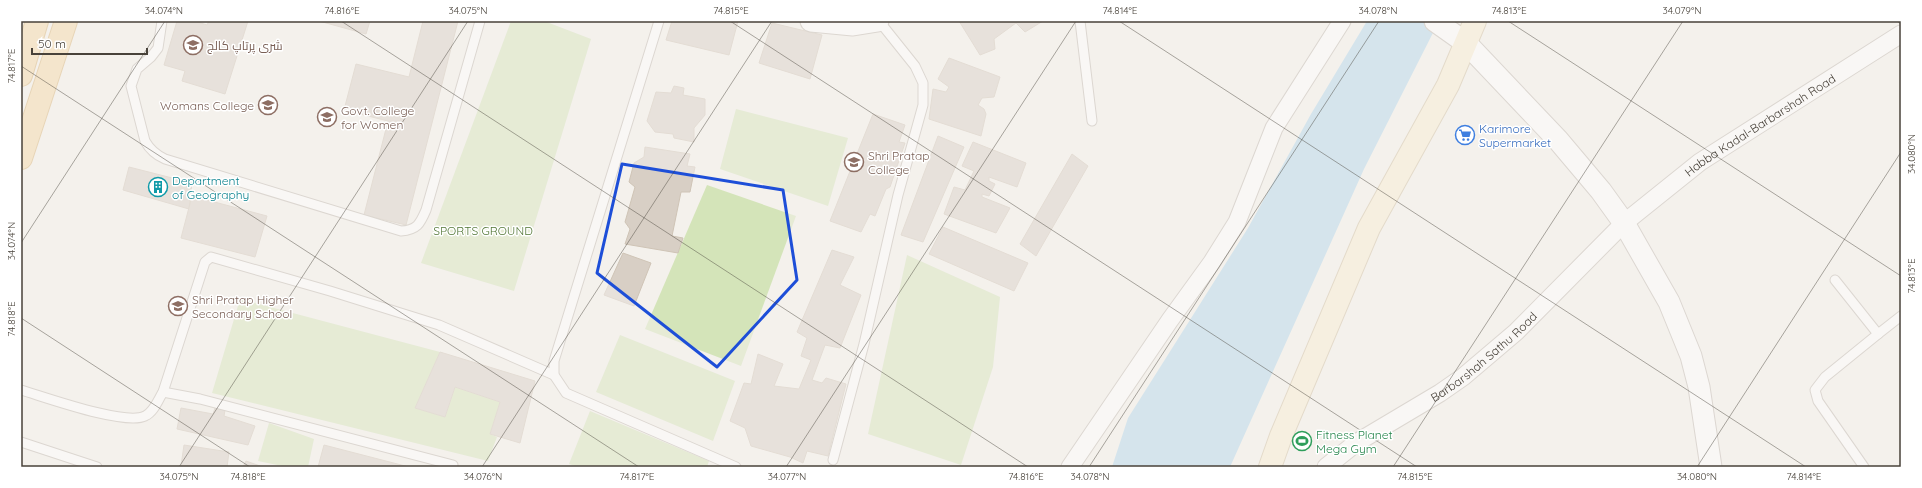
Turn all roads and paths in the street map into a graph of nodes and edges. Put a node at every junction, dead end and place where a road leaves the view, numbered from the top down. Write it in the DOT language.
graph roads {
  1 [pos="37,21"];
  2 [pos="66,21"];
  3 [pos="162,21"];
  4 [pos="480,21"];
  5 [pos="659,21"];
  6 [pos="811,21"];
  7 [pos="878,21"];
  8 [pos="1080,21"];
  9 [pos="1342,21"];
  10 [pos="1475,21"];
  11 [pos="1450,32"];
  12 [pos="1901,34"];
  13 [pos="21,75"];
  14 [pos="1092,120"];
  15 [pos="21,158"];
  16 [pos="1624,223"];
  17 [pos="1835,280"];
  18 [pos="1901,316"];
  19 [pos="1878,334"];
  20 [pos="554,375"];
  21 [pos="21,390"];
  22 [pos="163,392"];
  23 [pos="21,442"];
  24 [pos="833,460"];
  25 [pos="453,464"];
  26 [pos="97,467"];
  27 [pos="736,467"];
  28 [pos="1070,467"];
  29 [pos="1270,467"];
  30 [pos="1326,467"];
  31 [pos="1711,467"];
  32 [pos="1864,467"];
  1 -- 13 [label="main road"];
  2 -- 15 [label="main road"];
  3 -- 4 [label="lane"];
  5 -- 20 [label="lane"];
  6 -- 7 [label="street"];
  7 -- 24 [label="lane"];
  8 -- 14 [label="lane"];
  9 -- 28 [label="street"];
  10 -- 11 [label="main road"];
  11 -- 16 [label="street"];
  11 -- 29 [label="main road"];
  12 -- 16 [label="street, Habba Kadal-Barbarshah Road"];
  16 -- 30 [label="street, Barbarshah Sathu Road"];
  16 -- 31 [label="street"];
  17 -- 19 [label="lane"];
  18 -- 19 [label="lane"];
  19 -- 32 [label="lane"];
  20 -- 22 [label="lane"];
  20 -- 27 [label="lane"];
  21 -- 22 [label="lane"];
  22 -- 25 [label="lane"];
  23 -- 26 [label="lane"];
}
